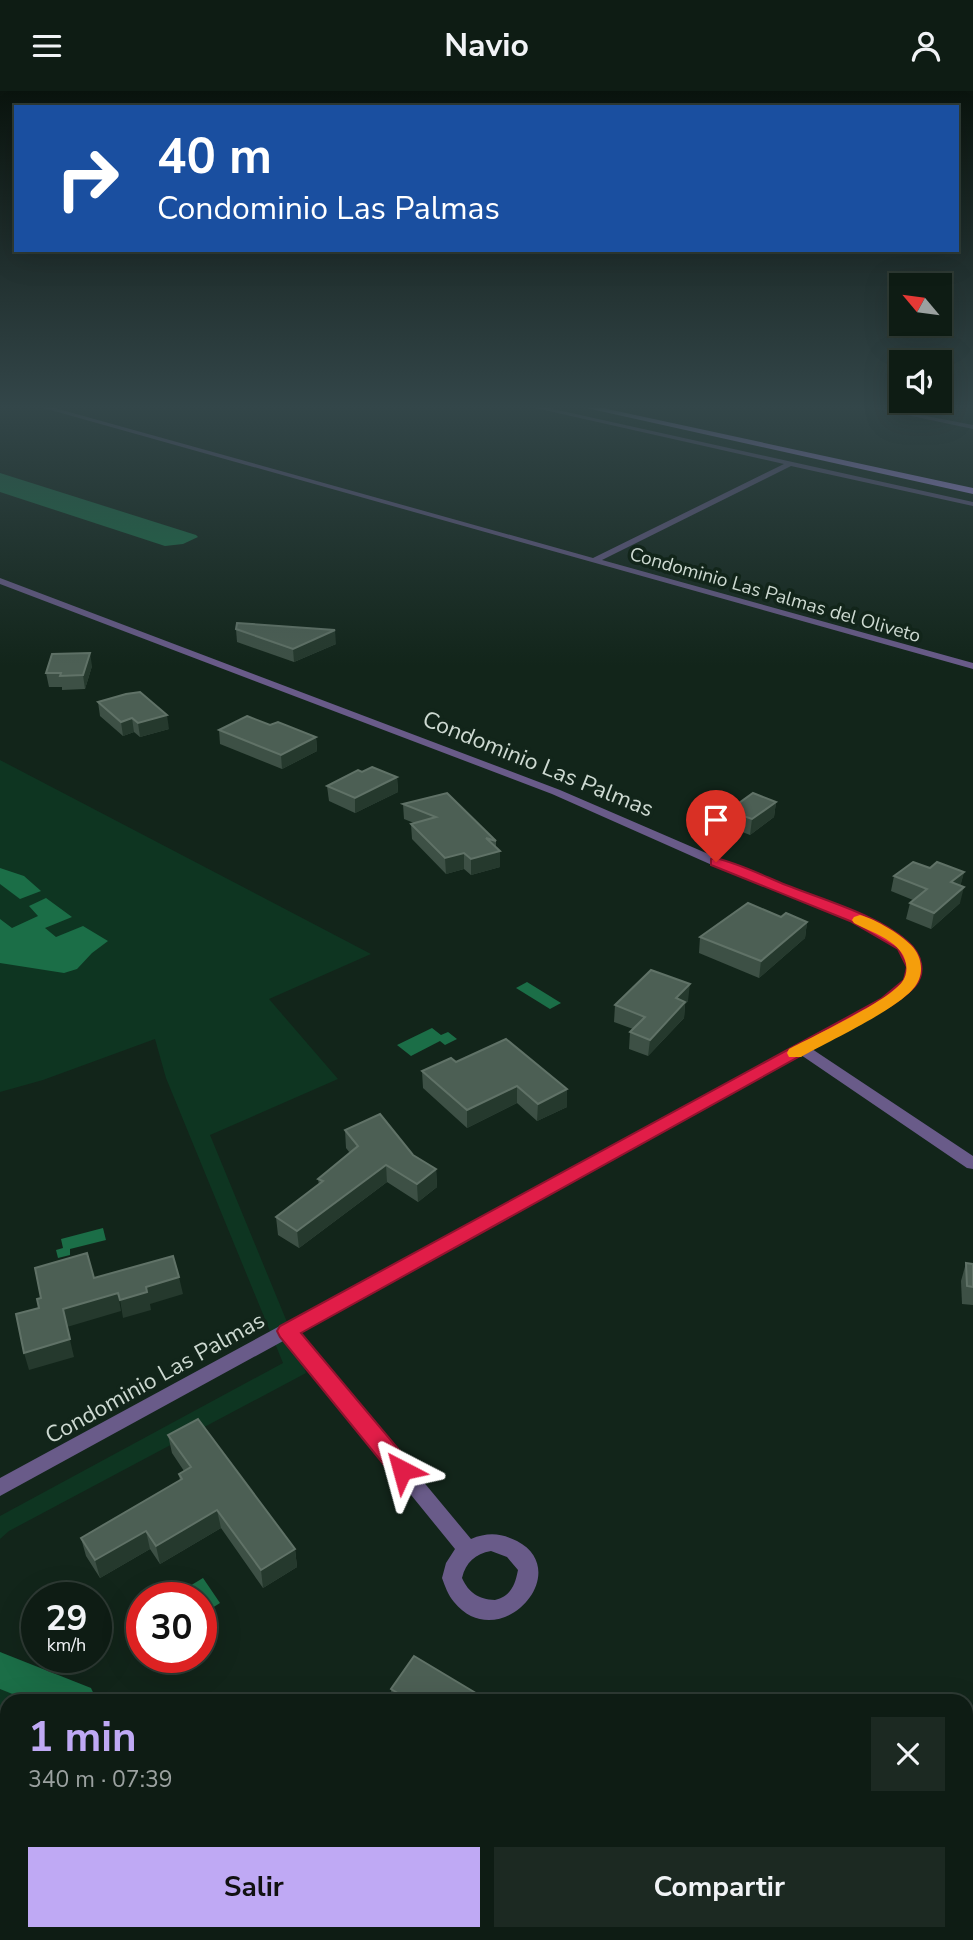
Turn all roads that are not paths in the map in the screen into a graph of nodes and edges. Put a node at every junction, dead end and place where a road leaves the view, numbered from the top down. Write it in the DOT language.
graph roads {
  1 [pos="351,493"];
  2 [pos="731,493"];
  3 [pos="924,493"];
  4 [pos="973,504"];
  5 [pos="593,561"];
  6 [pos="0,580"];
  7 [pos="973,666"];
  8 [pos="802,1049"];
  9 [pos="973,1164"];
  10 [pos="288,1331"];
  11 [pos="0,1488"];
  12 [pos="467,1549"];
  1 -- 5 [label="street, Condominio Las Palmas del Oliveto"];
  2 -- 5 [label="street"];
  3 -- 4 [label="street"];
  5 -- 7 [label="street, Condominio Las Palmas del Oliveto"];
  6 -- 8 [label="street, Condominio Las Palmas"];
  8 -- 9 [label="street"];
  8 -- 10 [label="street, Condominio Las Palmas"];
  10 -- 11 [label="street, Condominio Las Palmas"];
  10 -- 12 [label="street"];
}
